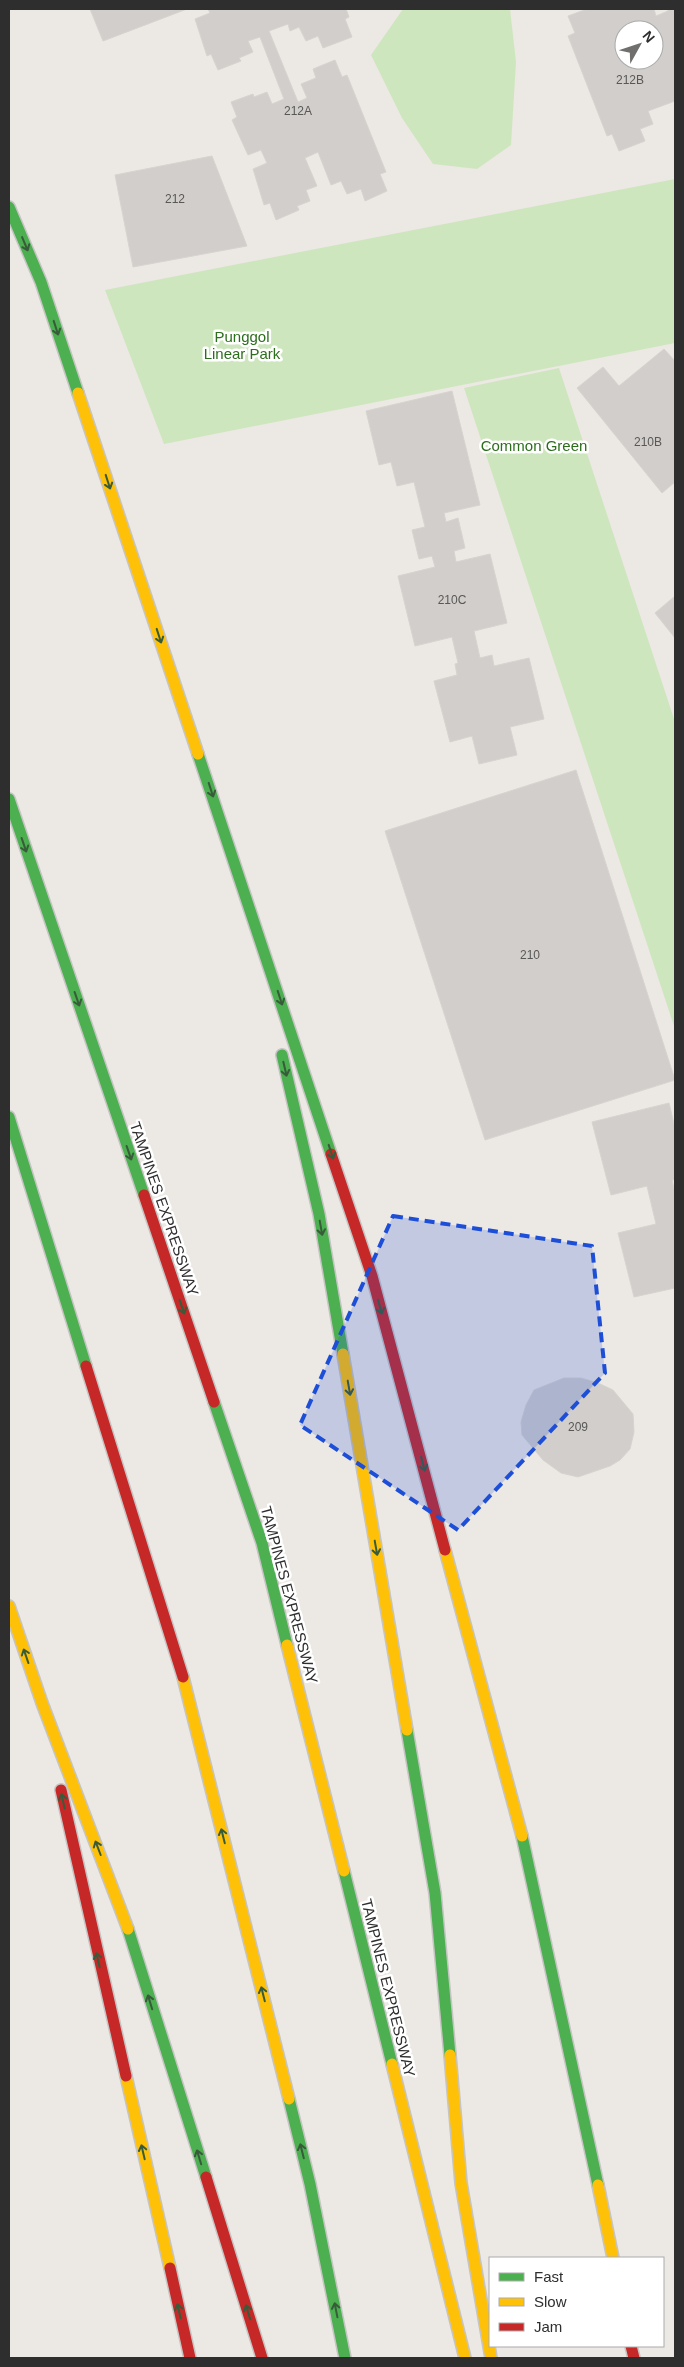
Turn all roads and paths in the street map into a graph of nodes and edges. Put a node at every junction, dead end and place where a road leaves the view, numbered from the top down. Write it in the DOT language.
graph roads {
  1 [pos="9,207"];
  2 [pos="9,799"];
  3 [pos="242,886"];
  4 [pos="274,1021"];
  5 [pos="278,1040"];
  6 [pos="9,1118"];
  7 [pos="9,1606"];
  8 [pos="42,1703"];
  9 [pos="613,2257"];
  10 [pos="489,2346"];
  11 [pos="190,2358"];
  12 [pos="262,2358"];
  13 [pos="345,2358"];
  14 [pos="465,2358"];
  1 -- 3 [label="highway, one-way"];
  2 -- 14 [label="highway, TAMPINES EXPRESSWAY, one-way"];
  3 -- 4 [label="highway"];
  3 -- 9 [label="highway, one-way"];
  5 -- 10 [label="highway, one-way"];
  13 -- 6 [label="highway, one-way"];
  8 -- 7 [label="highway, one-way"];
  11 -- 8 [label="highway, one-way"];
  12 -- 8 [label="highway, one-way"];
}
